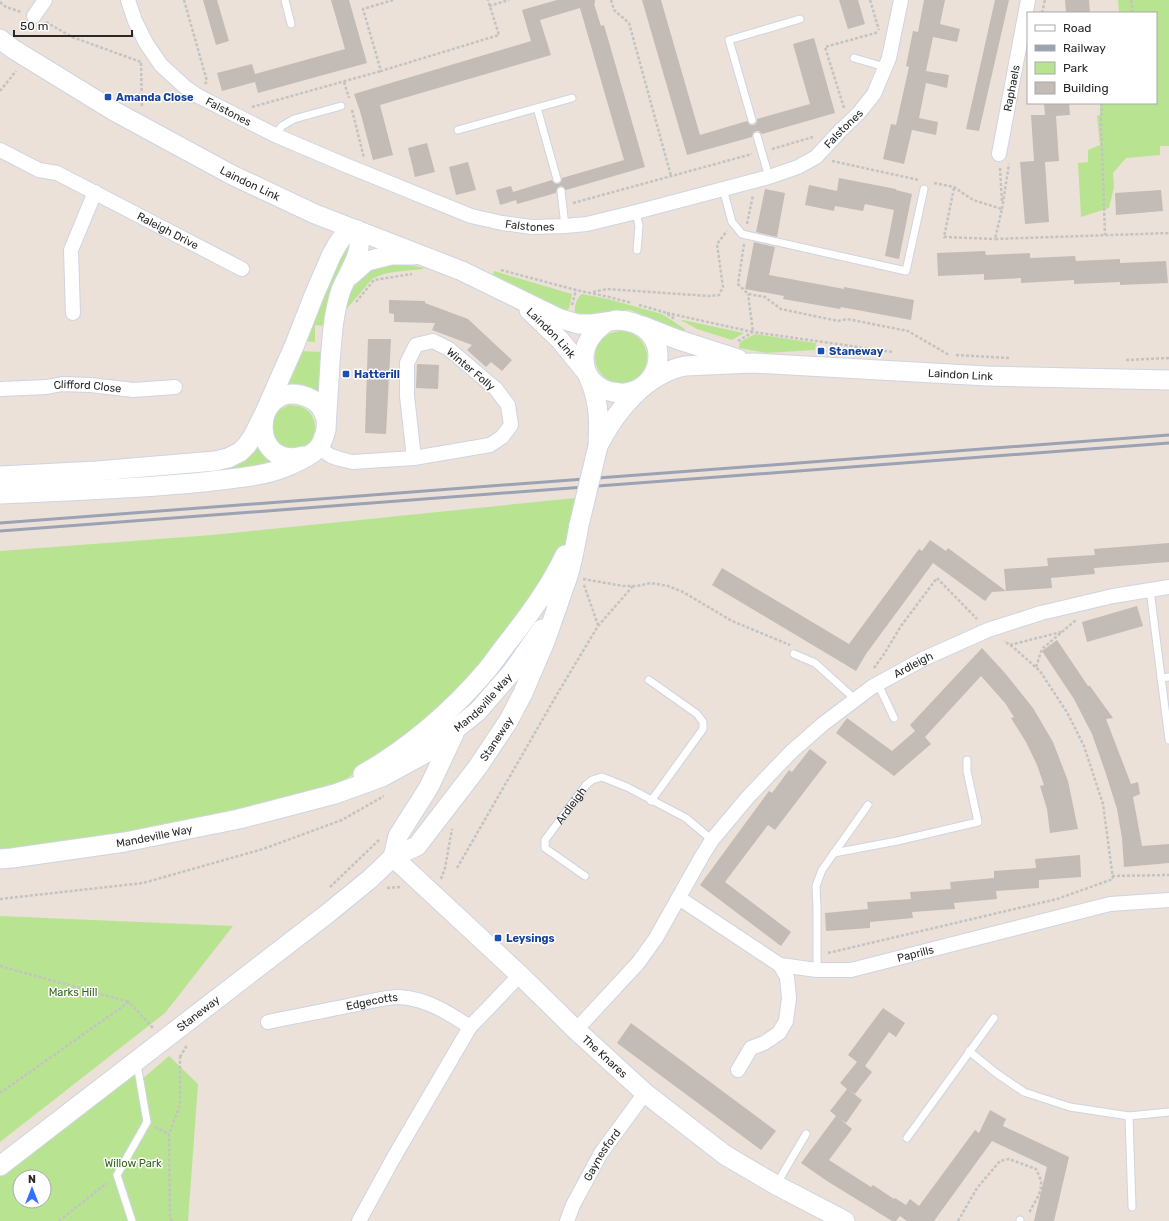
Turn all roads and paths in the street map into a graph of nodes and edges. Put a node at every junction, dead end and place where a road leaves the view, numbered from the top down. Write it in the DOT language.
graph roads {
  1 [pos="45,0"];
  2 [pos="128,0"];
  3 [pos="184,0"];
  4 [pos="285,0"];
  5 [pos="393,0"];
  6 [pos="488,0"];
  7 [pos="509,0"];
  8 [pos="611,0"];
  9 [pos="901,0"];
  10 [pos="1028,0"];
  11 [pos="1045,0"];
  12 [pos="1131,0"];
  13 [pos="0,2"];
  14 [pos="490,6"];
  15 [pos="1042,12"];
  16 [pos="1133,12"];
  17 [pos="34,16"];
  18 [pos="800,19"];
  19 [pos="291,24"];
  20 [pos="0,39"];
  21 [pos="27,57"];
  22 [pos="854,58"];
  23 [pos="141,62"];
  24 [pos="161,65"];
  25 [pos="885,67"];
  26 [pos="381,72"];
  27 [pos="344,82"];
  28 [pos="0,91"];
  29 [pos="198,96"];
  30 [pos="572,98"];
  31 [pos="1102,104"];
  32 [pos="341,106"];
  33 [pos="251,107"];
  34 [pos="537,108"];
  35 [pos="142,113"];
  36 [pos="752,120"];
  37 [pos="458,130"];
  38 [pos="276,135"];
  39 [pos="757,136"];
  40 [pos="818,136"];
  41 [pos="0,150"];
  42 [pos="761,152"];
  43 [pos="1005,155"];
  44 [pos="816,157"];
  45 [pos="358,159"];
  46 [pos="671,176"];
  47 [pos="769,177"];
  48 [pos="557,179"];
  49 [pos="924,181"];
  50 [pos="931,182"];
  51 [pos="954,187"];
  52 [pos="724,189"];
  53 [pos="924,189"];
  54 [pos="561,191"];
  55 [pos="95,192"];
  56 [pos="563,206"];
  57 [pos="1002,209"];
  58 [pos="636,212"];
  59 [pos="315,214"];
  60 [pos="733,222"];
  61 [pos="565,226"];
  62 [pos="357,230"];
  63 [pos="1169,233"];
  64 [pos="745,235"];
  65 [pos="1105,235"];
  66 [pos="995,239"];
  67 [pos="637,250"];
  68 [pos="331,256"];
  69 [pos="424,265"];
  70 [pos="496,268"];
  71 [pos="242,269"];
  72 [pos="342,289"];
  73 [pos="591,293"];
  74 [pos="748,294"];
  75 [pos="515,297"];
  76 [pos="355,304"];
  77 [pos="664,312"];
  78 [pos="73,313"];
  79 [pos="676,320"];
  80 [pos="607,322"];
  81 [pos="635,323"];
  82 [pos="753,332"];
  83 [pos="734,343"];
  84 [pos="898,353"];
  85 [pos="942,354"];
  86 [pos="949,355"];
  87 [pos="1012,358"];
  88 [pos="1169,358"];
  89 [pos="1122,360"];
  90 [pos="753,363"];
  91 [pos="587,375"];
  92 [pos="1169,380"];
  93 [pos="644,386"];
  94 [pos="175,387"];
  95 [pos="0,389"];
  96 [pos="265,412"];
  97 [pos="326,419"];
  98 [pos="598,446"];
  99 [pos="314,451"];
  100 [pos="414,458"];
  101 [pos="0,476"];
  102 [pos="0,494"];
  103 [pos="579,525"];
  104 [pos="633,586"];
  105 [pos="1169,587"];
  106 [pos="1150,590"];
  107 [pos="562,593"];
  108 [pos="1081,616"];
  109 [pos="598,626"];
  110 [pos="988,630"];
  111 [pos="1062,632"];
  112 [pos="1010,645"];
  113 [pos="793,646"];
  114 [pos="794,654"];
  115 [pos="1036,667"];
  116 [pos="872,670"];
  117 [pos="486,672"];
  118 [pos="1169,677"];
  119 [pos="1161,678"];
  120 [pos="649,680"];
  121 [pos="878,684"];
  122 [pos="856,700"];
  123 [pos="894,718"];
  124 [pos="456,729"];
  125 [pos="1169,740"];
  126 [pos="967,760"];
  127 [pos="386,795"];
  128 [pos="651,801"];
  129 [pos="306,802"];
  130 [pos="868,805"];
  131 [pos="381,837"];
  132 [pos="712,840"];
  133 [pos="834,853"];
  134 [pos="393,857"];
  135 [pos="0,858"];
  136 [pos="457,868"];
  137 [pos="1169,875"];
  138 [pos="585,876"];
  139 [pos="1112,876"];
  140 [pos="326,892"];
  141 [pos="679,898"];
  142 [pos="0,899"];
  143 [pos="1169,900"];
  144 [pos="817,956"];
  145 [pos="780,965"];
  146 [pos="0,966"];
  147 [pos="817,970"];
  148 [pos="520,975"];
  149 [pos="129,1002"];
  150 [pos="994,1018"];
  151 [pos="268,1022"];
  152 [pos="470,1027"];
  153 [pos="576,1030"];
  154 [pos="164,1040"];
  155 [pos="969,1051"];
  156 [pos="180,1057"];
  157 [pos="136,1061"];
  158 [pos="738,1070"];
  159 [pos="0,1093"];
  160 [pos="646,1093"];
  161 [pos="1169,1112"];
  162 [pos="1130,1116"];
  163 [pos="806,1134"];
  164 [pos="907,1138"];
  165 [pos="0,1166"];
  166 [pos="117,1175"];
  167 [pos="776,1185"];
  168 [pos="1132,1207"];
  169 [pos="1028,1216"];
  170 [pos="838,1220"];
  171 [pos="59,1221"];
  172 [pos="132,1221"];
  173 [pos="172,1221"];
  174 [pos="359,1221"];
  175 [pos="567,1221"];
  176 [pos="958,1221"];
  1 -- 17 [label="street"];
  2 -- 24 [label="street, Falstones"];
  3 -- 29 [label="path"];
  4 -- 19 [label="lane"];
  5 -- 26 [label="path"];
  6 -- 14 [label="path"];
  7 -- 14 [label="path"];
  8 -- 46 [label="path"];
  9 -- 25 [label="street, Falstones"];
  10 -- 43 [label="street, Raphaels"];
  11 -- 15 [label="path"];
  12 -- 16 [label="path"];
  13 -- 17 [label="path"];
  14 -- 26 [label="path"];
  17 -- 23 [label="path"];
  18 -- 36 [label="lane"];
  20 -- 21 [label="main road, Laindon Link"];
  21 -- 28 [label="path"];
  21 -- 59 [label="main road, Laindon Link"];
  22 -- 25 [label="lane"];
  23 -- 24 [label="path"];
  23 -- 35 [label="path"];
  24 -- 29 [label="street, Falstones"];
  25 -- 44 [label="street, Falstones"];
  26 -- 27 [label="path"];
  27 -- 33 [label="path"];
  27 -- 45 [label="path"];
  29 -- 38 [label="street, Falstones"];
  30 -- 34 [label="lane"];
  31 -- 65 [label="path"];
  32 -- 38 [label="lane"];
  34 -- 37 [label="lane"];
  34 -- 48 [label="lane"];
  38 -- 61 [label="street, Falstones"];
  39 -- 42 [label="lane"];
  40 -- 42 [label="path"];
  41 -- 55 [label="street, Raleigh Drive"];
  42 -- 46 [label="path"];
  42 -- 47 [label="lane"];
  43 -- 57 [label="path"];
  43 -- 57 [label="path"];
  44 -- 47 [label="street, Falstones"];
  44 -- 49 [label="path"];
  46 -- 56 [label="path"];
  47 -- 52 [label="street, Falstones"];
  50 -- 51 [label="path"];
  51 -- 57 [label="path"];
  51 -- 66 [label="path"];
  52 -- 58 [label="street, Falstones"];
  52 -- 60 [label="lane"];
  53 -- 64 [label="lane"];
  54 -- 56 [label="lane"];
  55 -- 71 [label="street, Raleigh Drive"];
  55 -- 78 [label="street"];
  56 -- 61 [label="lane"];
  57 -- 66 [label="path"];
  58 -- 61 [label="street, Falstones"];
  58 -- 67 [label="lane"];
  59 -- 62 [label="main road, Laindon Link"];
  59 -- 68 [label="main road"];
  60 -- 64 [label="lane"];
  60 -- 73 [label="path"];
  62 -- 68 [label="main road"];
  62 -- 69 [label="main road, Laindon Link"];
  62 -- 72 [label="main road"];
  63 -- 66 [label="path"];
  64 -- 74 [label="path"];
  68 -- 96 [label="main road"];
  69 -- 72 [label="main road"];
  69 -- 75 [label="main road, Laindon Link"];
  69 -- 76 [label="path"];
  70 -- 73 [label="path"];
  72 -- 97 [label="main road"];
  73 -- 77 [label="path"];
  74 -- 82 [label="path"];
  74 -- 86 [label="path"];
  75 -- 80 [label="main road, Laindon Link"];
  75 -- 91 [label="main road, Laindon Link"];
  77 -- 79 [label="path"];
  77 -- 82 [label="path"];
  80 -- 81 [label="main road"];
  80 -- 91 [label="main road"];
  81 -- 90 [label="main road, Laindon Link"];
  81 -- 93 [label="main road"];
  82 -- 83 [label="path"];
  82 -- 84 [label="path"];
  85 -- 86 [label="path"];
  86 -- 87 [label="path"];
  88 -- 89 [label="path"];
  90 -- 92 [label="main road, Laindon Link"];
  90 -- 93 [label="main road, Laindon Link"];
  91 -- 93 [label="main road"];
  91 -- 98 [label="main road, Mandeville Way"];
  93 -- 98 [label="main road, Mandeville Way"];
  94 -- 95 [label="street, Clifford Close"];
  96 -- 97 [label="main road"];
  96 -- 99 [label="main road"];
  96 -- 101 [label="main road"];
  97 -- 99 [label="main road"];
  98 -- 103 [label="main road, Mandeville Way, bridge"];
  99 -- 100 [label="street, Winter Folly"];
  99 -- 102 [label="main road"];
  100 -- 100 [label="street, Winter Folly"];
  103 -- 107 [label="main road, Mandeville Way"];
  103 -- 117 [label="main road, Mandeville Way"];
  104 -- 109 [label="path"];
  104 -- 109 [label="path"];
  104 -- 113 [label="path"];
  105 -- 106 [label="street, Ardleigh"];
  106 -- 110 [label="street, Ardleigh"];
  106 -- 119 [label="lane"];
  107 -- 124 [label="main road, Mandeville Way"];
  107 -- 134 [label="main road, Staneway"];
  108 -- 111 [label="path"];
  109 -- 136 [label="path"];
  110 -- 112 [label="path"];
  110 -- 116 [label="path"];
  110 -- 121 [label="street, Ardleigh"];
  111 -- 112 [label="path"];
  111 -- 115 [label="path"];
  112 -- 115 [label="path"];
  114 -- 122 [label="lane"];
  115 -- 139 [label="path"];
  117 -- 124 [label="main road"];
  117 -- 129 [label="main road, Mandeville Way"];
  118 -- 119 [label="lane"];
  119 -- 125 [label="lane"];
  120 -- 128 [label="lane"];
  121 -- 122 [label="street, Ardleigh"];
  121 -- 123 [label="lane"];
  122 -- 132 [label="street, Ardleigh"];
  124 -- 129 [label="main road, Mandeville Way"];
  124 -- 134 [label="main road"];
  126 -- 133 [label="lane"];
  127 -- 142 [label="path"];
  128 -- 132 [label="lane, Ardleigh"];
  128 -- 138 [label="lane, Ardleigh"];
  129 -- 135 [label="main road, Mandeville Way"];
  130 -- 133 [label="lane"];
  131 -- 140 [label="path"];
  132 -- 141 [label="street, Ardleigh"];
  133 -- 144 [label="lane"];
  134 -- 148 [label="main road, The Knares"];
  134 -- 154 [label="main road, Staneway"];
  137 -- 139 [label="path"];
  139 -- 144 [label="path"];
  141 -- 145 [label="street, Paprills"];
  141 -- 153 [label="street, Ardleigh"];
  143 -- 147 [label="street, Paprills"];
  144 -- 147 [label="lane"];
  145 -- 147 [label="street, Paprills"];
  145 -- 158 [label="street"];
  146 -- 149 [label="path"];
  148 -- 152 [label="street"];
  148 -- 153 [label="main road, The Knares"];
  149 -- 154 [label="path"];
  149 -- 159 [label="path"];
  150 -- 155 [label="lane"];
  151 -- 152 [label="street, Edgecotts"];
  152 -- 174 [label="street"];
  153 -- 160 [label="main road, The Knares"];
  154 -- 157 [label="main road, Staneway"];
  155 -- 162 [label="lane"];
  155 -- 164 [label="lane"];
  156 -- 173 [label="path"];
  157 -- 165 [label="main road, Staneway"];
  157 -- 166 [label="lane"];
  160 -- 167 [label="main road, The Knares"];
  160 -- 175 [label="street, Gaynesford"];
  161 -- 162 [label="lane"];
  162 -- 168 [label="lane"];
  163 -- 167 [label="lane"];
  166 -- 171 [label="path"];
  166 -- 172 [label="lane"];
  167 -- 170 [label="main road, The Knares"];
  169 -- 176 [label="path"];
}
